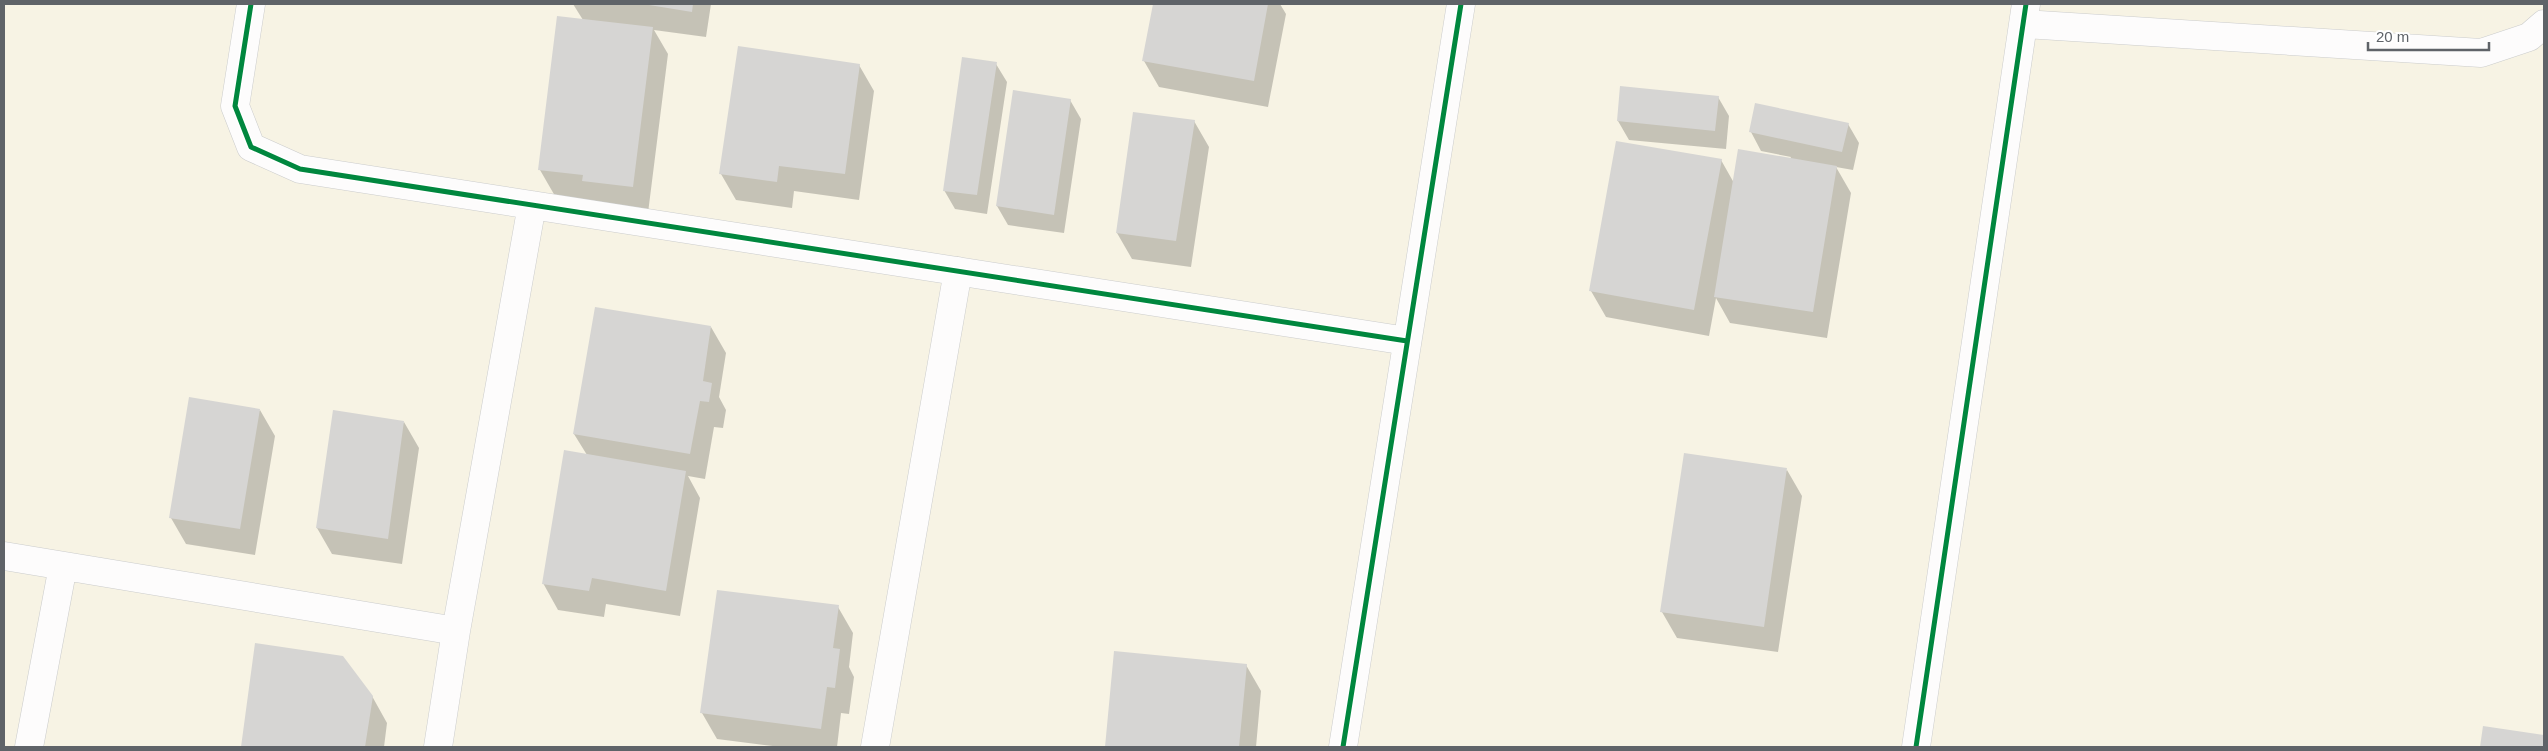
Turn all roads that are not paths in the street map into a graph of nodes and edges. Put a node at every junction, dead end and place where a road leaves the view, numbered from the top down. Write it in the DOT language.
graph roads {
  1 [pos="251,4"];
  2 [pos="1461,4"];
  3 [pos="2025,14"];
  4 [pos="2544,24"];
  5 [pos="532,205"];
  6 [pos="958,271"];
  7 [pos="1407,341"];
  8 [pos="4,556"];
  9 [pos="62,566"];
  10 [pos="456,631"];
  11 [pos="30,747"];
  12 [pos="438,747"];
  13 [pos="875,747"];
  14 [pos="1343,747"];
  15 [pos="1916,747"];
  1 -- 5 [label="street"];
  2 -- 7 [label="street"];
  3 -- 4 [label="street"];
  3 -- 15 [label="street"];
  5 -- 6 [label="street"];
  5 -- 10 [label="street"];
  6 -- 7 [label="street"];
  6 -- 13 [label="street"];
  7 -- 14 [label="street"];
  8 -- 9 [label="street"];
  9 -- 10 [label="street"];
  9 -- 11 [label="street"];
  10 -- 12 [label="street"];
}
